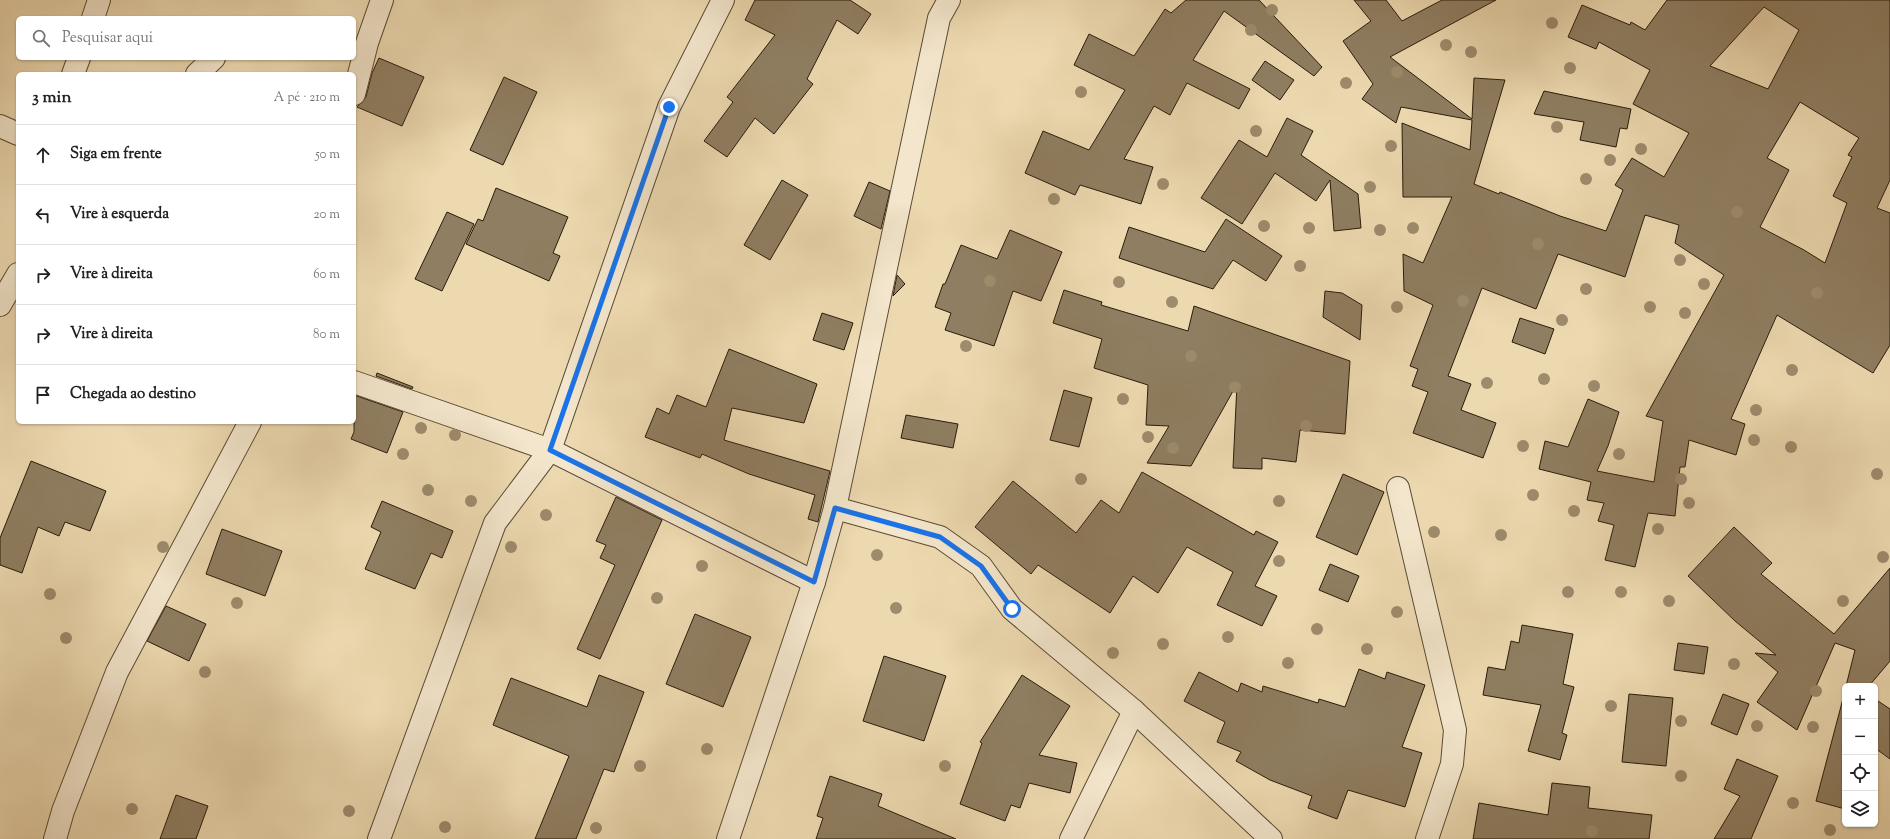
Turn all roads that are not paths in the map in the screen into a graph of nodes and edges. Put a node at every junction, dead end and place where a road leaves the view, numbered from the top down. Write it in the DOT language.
graph roads {
  1 [pos="99,0"];
  2 [pos="382,0"];
  3 [pos="723,0"];
  4 [pos="949,0"];
  5 [pos="94,16"];
  6 [pos="361,42"];
  7 [pos="78,60"];
  8 [pos="212,60"];
  9 [pos="74,72"];
  10 [pos="200,72"];
  11 [pos="356,79"];
  12 [pos="0,126"];
  13 [pos="16,133"];
  14 [pos="16,277"];
  15 [pos="0,305"];
  16 [pos="356,383"];
  17 [pos="249,424"];
  18 [pos="550,450"];
  19 [pos="1398,488"];
  20 [pos="835,508"];
  21 [pos="814,582"];
  22 [pos="1134,711"];
  23 [pos="55,839"];
  24 [pos="379,839"];
  25 [pos="728,839"];
  26 [pos="1071,839"];
  27 [pos="1271,839"];
  28 [pos="1426,839"];
  1 -- 5 [label="street"];
  2 -- 6 [label="street"];
  3 -- 18 [label="street"];
  4 -- 20 [label="street"];
  6 -- 11 [label="street"];
  7 -- 9 [label="street"];
  8 -- 10 [label="street"];
  12 -- 13 [label="street"];
  14 -- 15 [label="street"];
  16 -- 18 [label="street"];
  17 -- 23 [label="street"];
  18 -- 21 [label="street"];
  18 -- 24 [label="street"];
  19 -- 28 [label="street"];
  20 -- 21 [label="street"];
  20 -- 22 [label="street"];
  21 -- 25 [label="street"];
  22 -- 26 [label="street"];
  22 -- 27 [label="street"];
}
